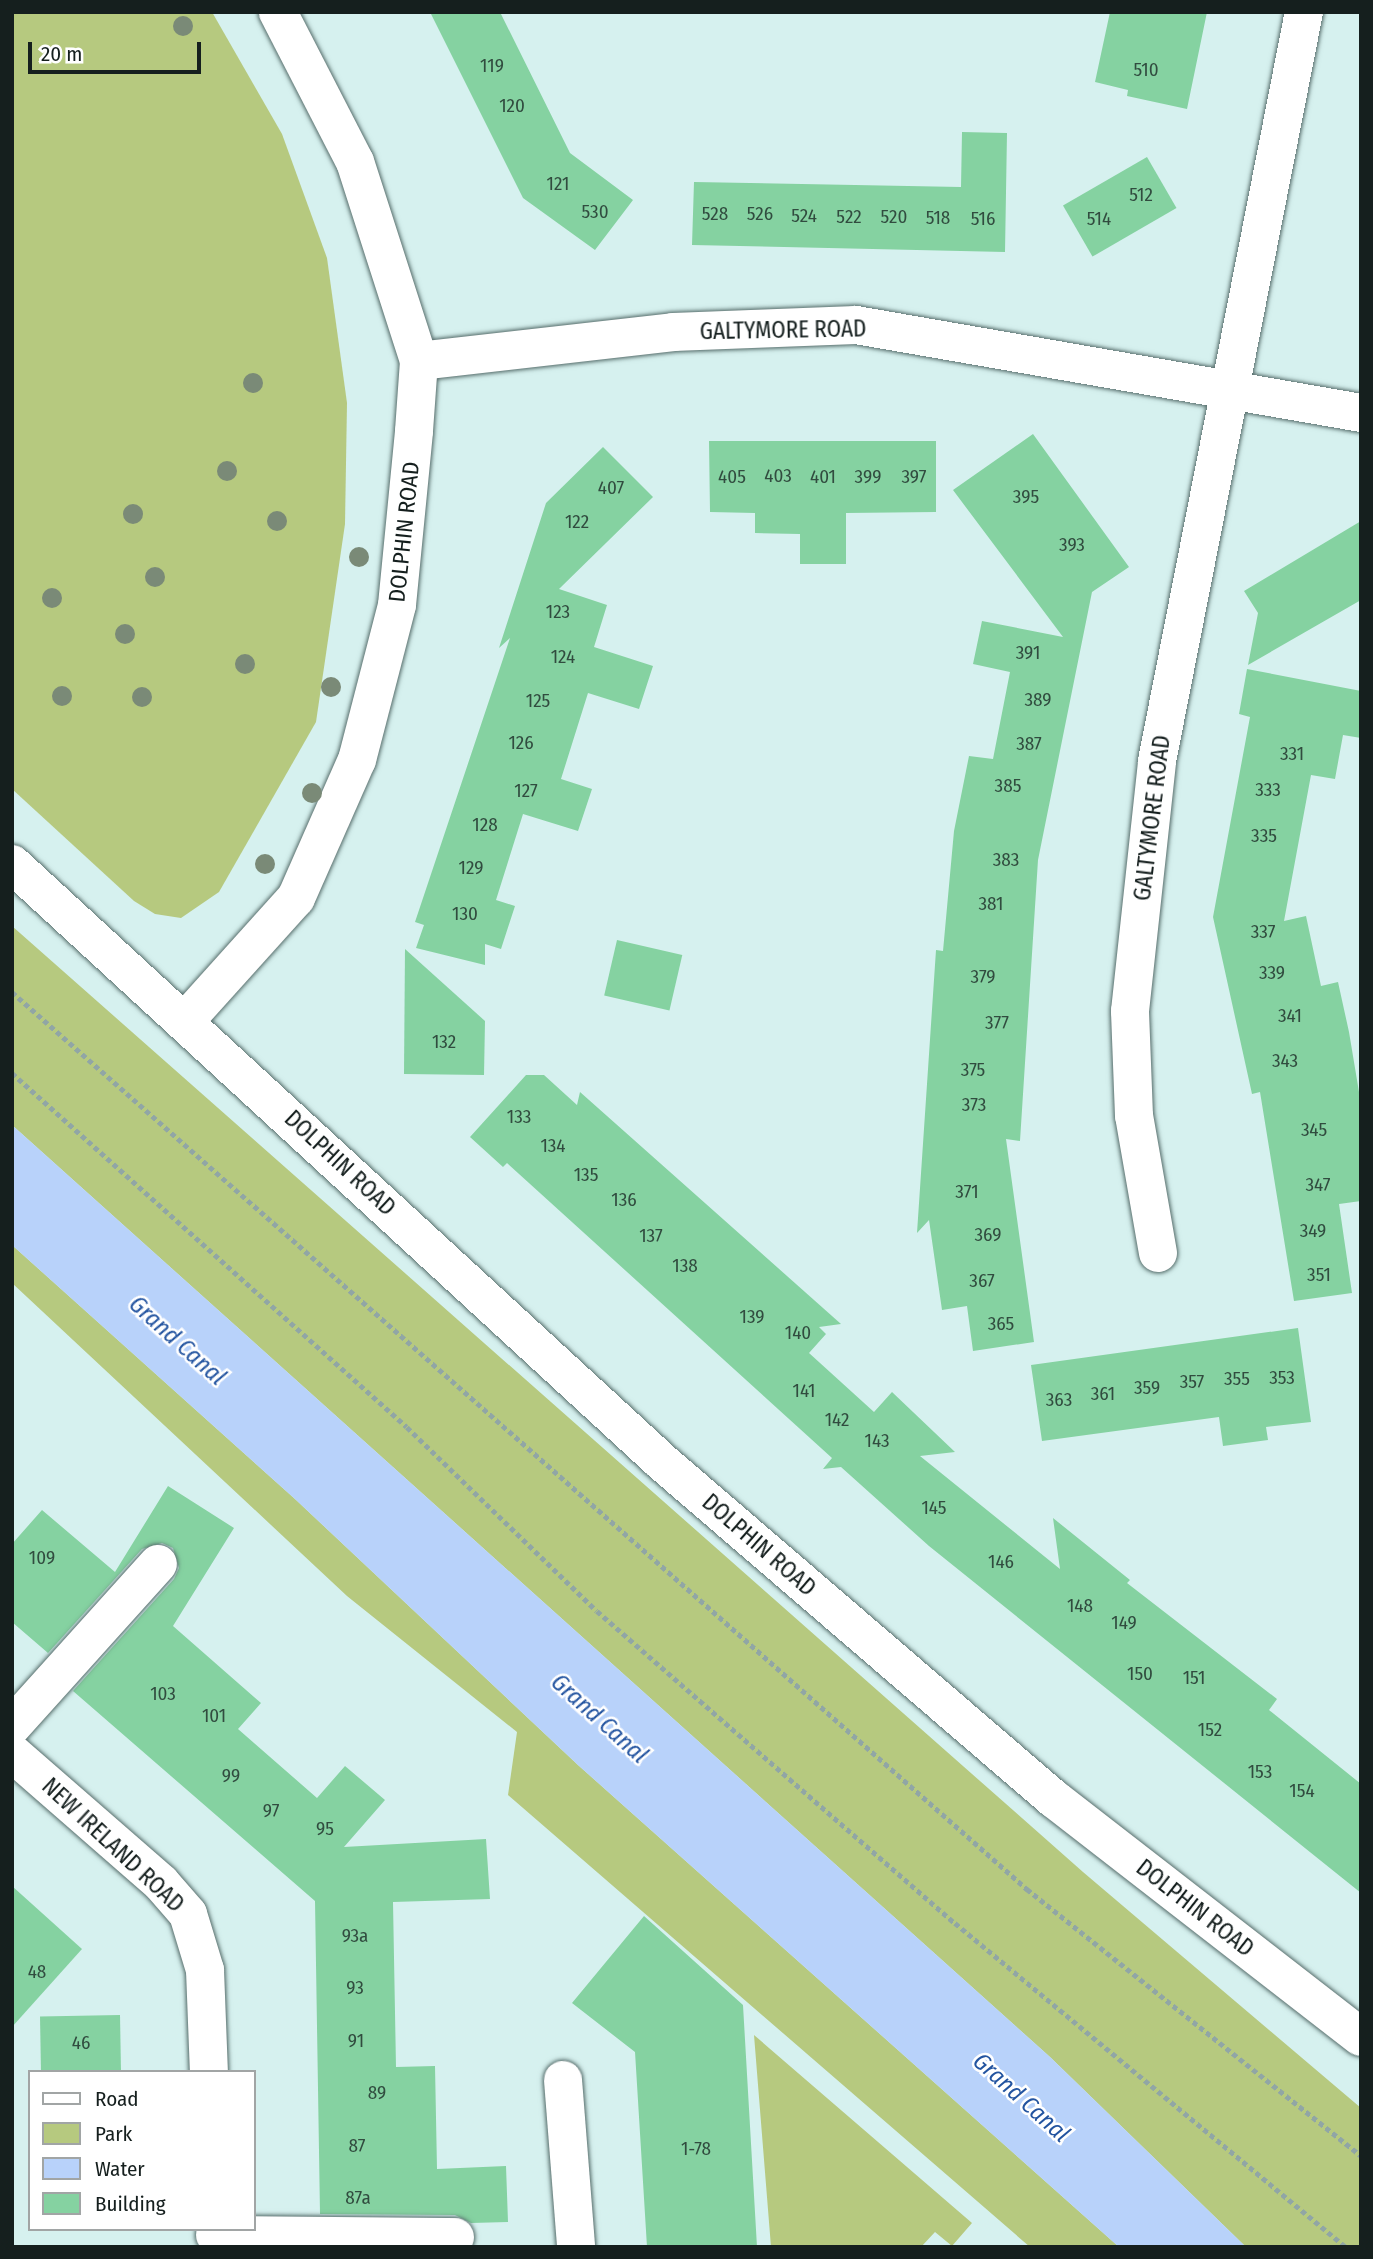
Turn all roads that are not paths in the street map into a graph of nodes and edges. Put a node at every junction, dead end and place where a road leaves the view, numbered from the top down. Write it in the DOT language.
graph roads {
  1 [pos="278,12"];
  2 [pos="1304,12"];
  3 [pos="419,361"];
  4 [pos="1227,386"];
  5 [pos="1361,413"];
  6 [pos="12,864"];
  7 [pos="186,1020"];
  8 [pos="1158,1253"];
  9 [pos="158,1564"];
  10 [pos="12,1726"];
  11 [pos="12,1753"];
  12 [pos="1361,2037"];
  13 [pos="209,2070"];
  14 [pos="563,2080"];
  15 [pos="215,2237"];
  16 [pos="455,2237"];
  17 [pos="576,2247"];
  1 -- 3 [label="street, DOLPHIN ROAD"];
  2 -- 4 [label="street, GALTYMORE ROAD"];
  3 -- 4 [label="street, GALTYMORE ROAD"];
  3 -- 7 [label="street, DOLPHIN ROAD"];
  4 -- 5 [label="street, GALTYMORE ROAD"];
  4 -- 8 [label="street, GALTYMORE ROAD"];
  6 -- 7 [label="street, DOLPHIN ROAD"];
  7 -- 12 [label="street, DOLPHIN ROAD"];
  9 -- 10 [label="street"];
  11 -- 13 [label="street, NEW IRELAND ROAD"];
  14 -- 17 [label="street"];
  15 -- 16 [label="street"];
}
